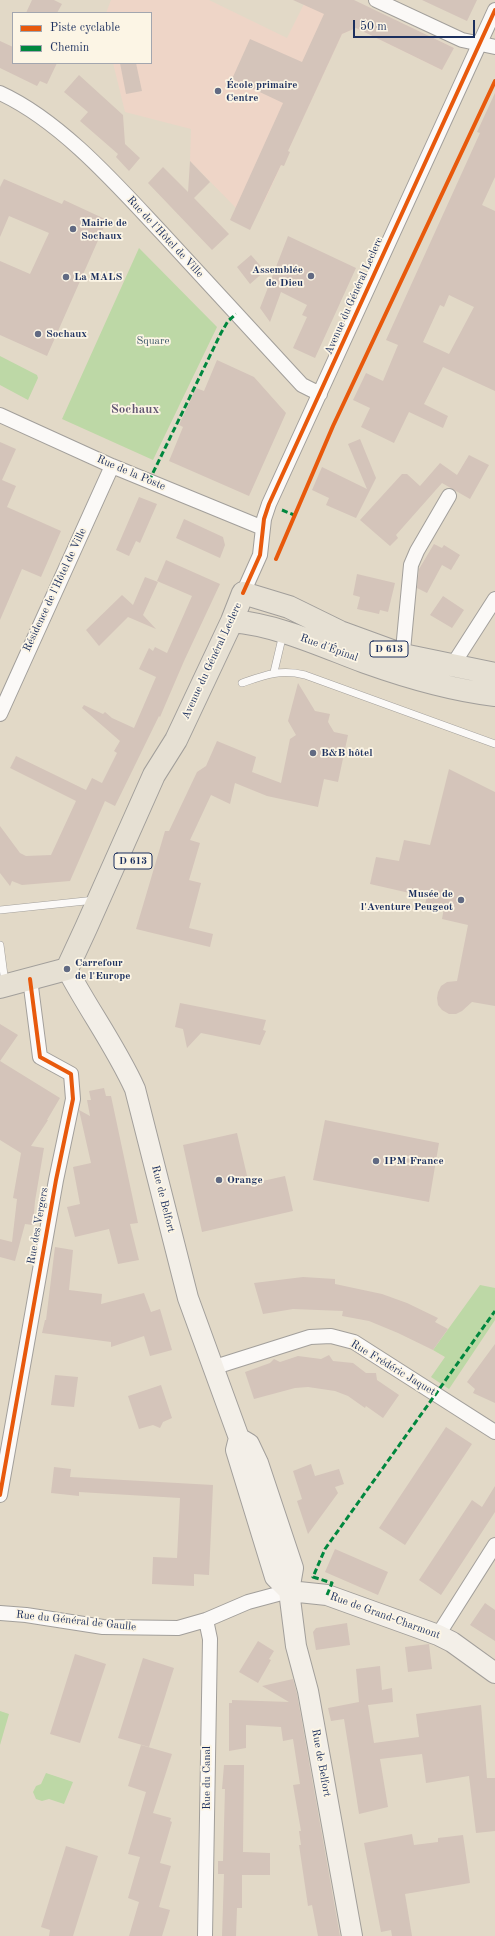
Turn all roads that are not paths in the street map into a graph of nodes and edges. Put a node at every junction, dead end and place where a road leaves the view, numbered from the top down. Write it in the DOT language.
graph roads {
  1 [pos="376,0"];
  2 [pos="495,10"];
  3 [pos="481,43"];
  4 [pos="495,47"];
  5 [pos="0,93"];
  6 [pos="320,394"];
  7 [pos="0,415"];
  8 [pos="112,466"];
  9 [pos="449,496"];
  10 [pos="263,528"];
  11 [pos="243,593"];
  12 [pos="495,599"];
  13 [pos="232,621"];
  14 [pos="284,632"];
  15 [pos="401,663"];
  16 [pos="452,666"];
  17 [pos="274,672"];
  18 [pos="495,674"];
  19 [pos="242,683"];
  20 [pos="495,695"];
  21 [pos="0,714"];
  22 [pos="176,740"];
  23 [pos="495,744"];
  24 [pos="99,900"];
  25 [pos="0,910"];
  26 [pos="0,945"];
  27 [pos="66,969"];
  28 [pos="30,979"];
  29 [pos="3,986"];
  30 [pos="215,1367"];
  31 [pos="495,1432"];
  32 [pos="0,1495"];
  33 [pos="495,1545"];
  34 [pos="288,1591"];
  35 [pos="0,1613"];
  36 [pos="206,1620"];
  37 [pos="438,1635"];
  38 [pos="495,1673"];
  39 [pos="205,1936"];
  40 [pos="352,1936"];
  1 -- 3 [label="street"];
  2 -- 3 [label="street, Avenue du Général Leclerc"];
  3 -- 4 [label="street"];
  3 -- 6 [label="street, Avenue du Général Leclerc"];
  5 -- 6 [label="street, Rue de l'Hôtel de Ville"];
  6 -- 10 [label="street, Avenue du Général Leclerc"];
  7 -- 8 [label="street, Rue de la Poste"];
  8 -- 10 [label="street, Rue de la Poste"];
  8 -- 21 [label="street, Résidence de l'Hôtel de Ville"];
  9 -- 15 [label="street"];
  10 -- 11 [label="street, Avenue du Général Leclerc"];
  11 -- 13 [label="main road, Avenue du Général Leclerc"];
  11 -- 15 [label="main road, Rue d'Épinal / D 613"];
  12 -- 16 [label="street"];
  13 -- 14 [label="main road, Rue d'Épinal / D 613"];
  13 -- 22 [label="main road, Avenue du Général Leclerc"];
  14 -- 15 [label="main road, Rue d'Épinal / D 613"];
  14 -- 17 [label="lane"];
  15 -- 16 [label="main road, Rue d'Épinal / D 613"];
  15 -- 20 [label="main road, Rue d'Épinal / D 613"];
  16 -- 18 [label="main road, Rue d'Épinal / D 613"];
  17 -- 19 [label="lane"];
  17 -- 23 [label="lane"];
  22 -- 24 [label="main road, Avenue du Général Leclerc / D 613"];
  22 -- 27 [label="main road, Avenue du Général Leclerc / D 613"];
  24 -- 25 [label="lane"];
  24 -- 27 [label="main road, Avenue du Général Leclerc / D 613"];
  26 -- 29 [label="lane"];
  27 -- 28 [label="main road"];
  27 -- 30 [label="main road, Rue de Belfort"];
  28 -- 29 [label="main road"];
  28 -- 32 [label="street, Rue des Vergers"];
  30 -- 31 [label="street, Rue Frédéric Jaquet"];
  30 -- 34 [label="main road, Rue de Belfort"];
  33 -- 37 [label="street"];
  34 -- 36 [label="street, Rue du Général de Gaulle"];
  34 -- 37 [label="main road, Rue de Grand-Charmont"];
  34 -- 40 [label="main road, Rue de Belfort"];
  35 -- 36 [label="street, Rue du Général de Gaulle"];
  36 -- 39 [label="street, Rue du Canal"];
  37 -- 38 [label="main road, Rue de Grand-Charmont"];
}
